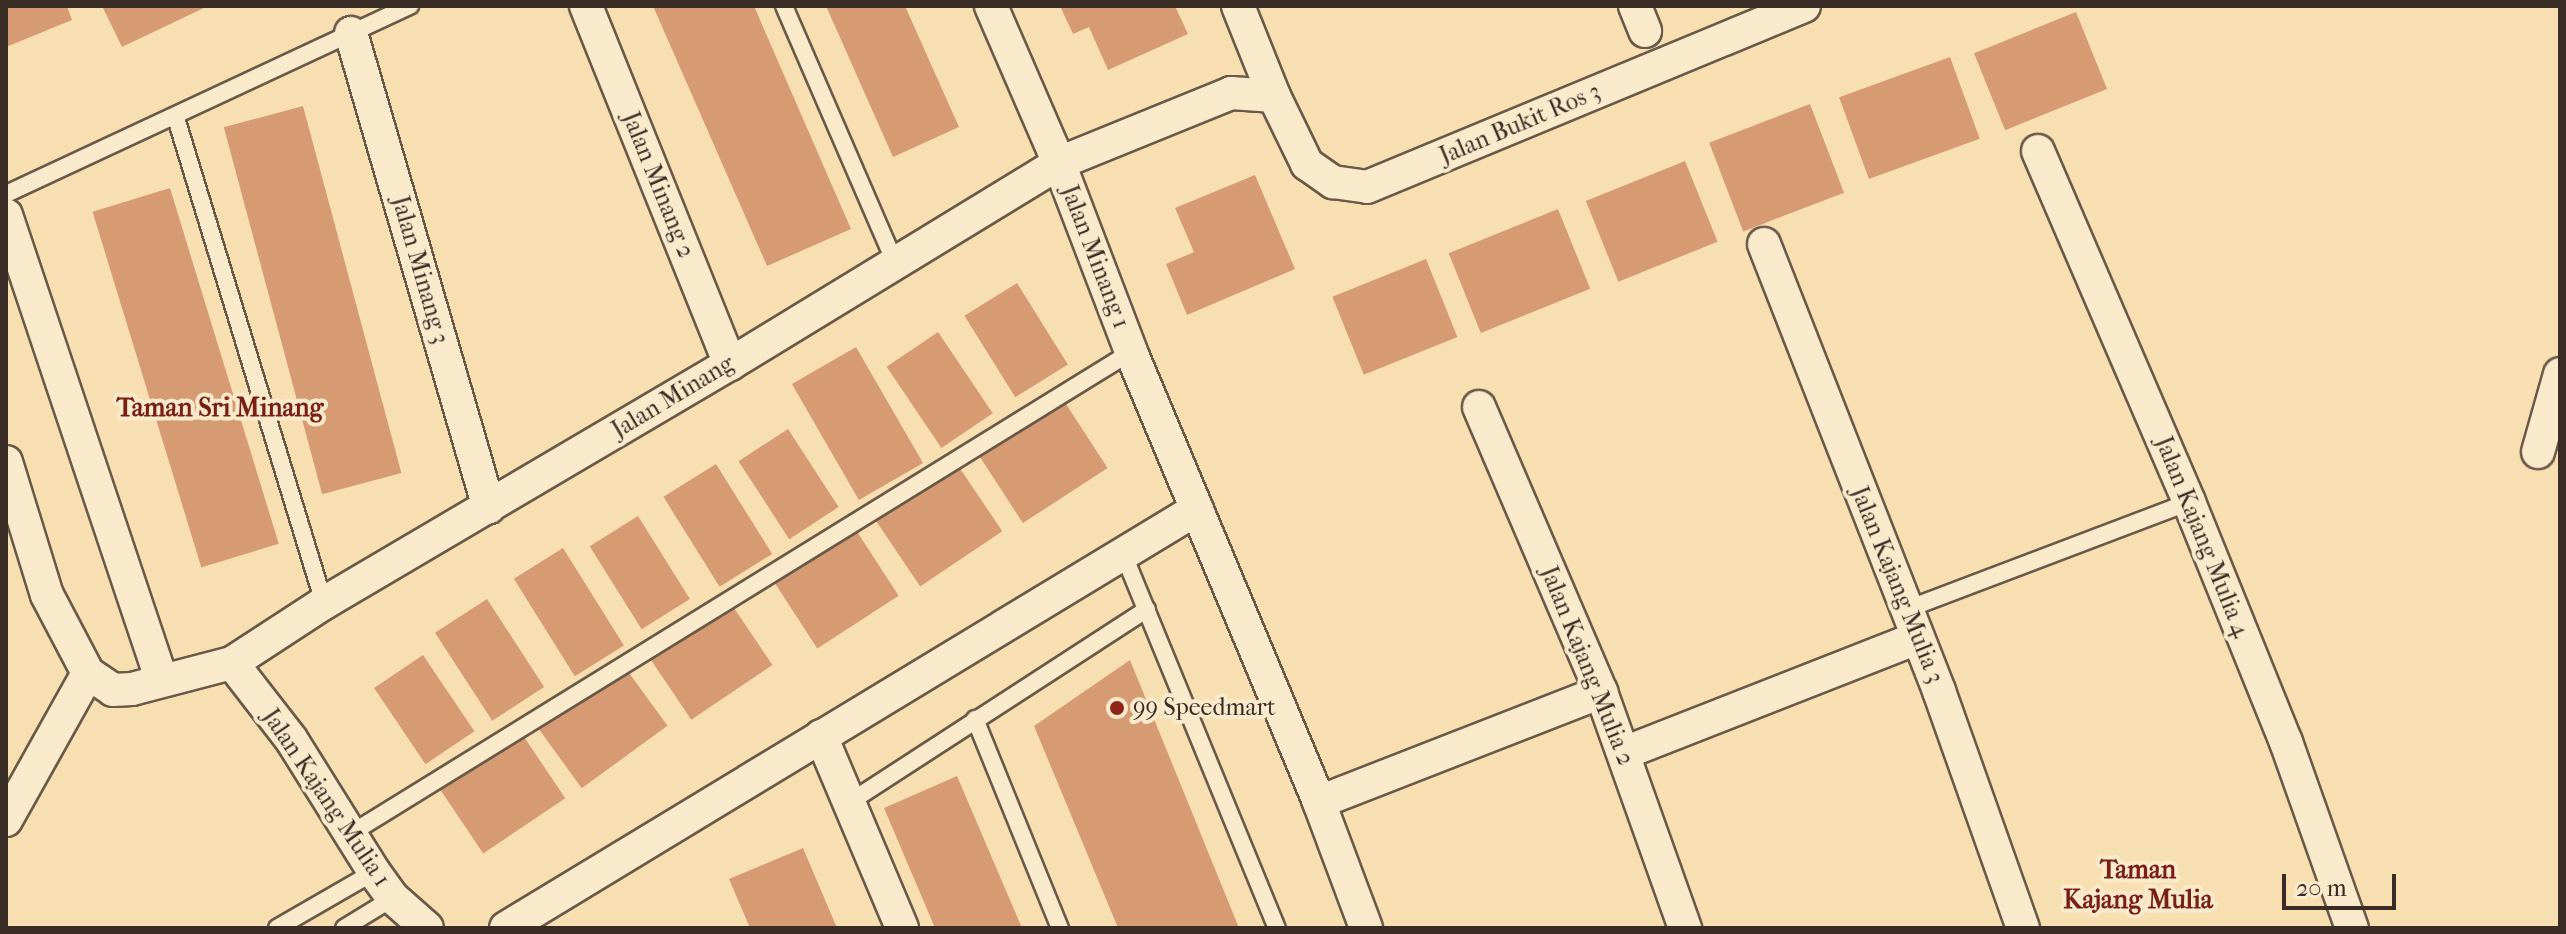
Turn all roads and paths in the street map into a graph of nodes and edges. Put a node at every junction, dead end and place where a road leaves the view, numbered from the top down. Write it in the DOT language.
graph roads {
  1 [pos="410,6"];
  2 [pos="586,6"];
  3 [pos="784,6"];
  4 [pos="991,6"];
  5 [pos="1238,6"];
  6 [pos="1804,6"];
  7 [pos="351,33"];
  8 [pos="1260,60"];
  9 [pos="1231,93"];
  10 [pos="1274,96"];
  11 [pos="176,118"];
  12 [pos="2038,151"];
  13 [pos="1059,163"];
  14 [pos="6,194"];
  15 [pos="6,215"];
  16 [pos="1764,244"];
  17 [pos="895,263"];
  18 [pos="1131,352"];
  19 [pos="730,364"];
  20 [pos="2560,374"];
  21 [pos="1479,407"];
  22 [pos="2538,452"];
  23 [pos="6,462"];
  24 [pos="2189,502"];
  25 [pos="13,507"];
  26 [pos="489,507"];
  27 [pos="1197,509"];
  28 [pos="1123,553"];
  29 [pos="324,603"];
  30 [pos="1147,609"];
  31 [pos="1911,624"];
  32 [pos="232,663"];
  33 [pos="161,679"];
  34 [pos="100,682"];
  35 [pos="1601,692"];
  36 [pos="975,719"];
  37 [pos="821,736"];
  38 [pos="1624,753"];
  39 [pos="850,802"];
  40 [pos="1319,802"];
  41 [pos="6,820"];
  42 [pos="350,834"];
  43 [pos="374,872"];
  44 [pos="393,898"];
  45 [pos="512,926"];
  46 [pos="277,928"];
  47 [pos="344,928"];
  48 [pos="427,928"];
  49 [pos="902,928"];
  50 [pos="1060,928"];
  51 [pos="1277,928"];
  52 [pos="1366,928"];
  53 [pos="1685,928"];
  54 [pos="2023,928"];
  55 [pos="2352,928"];
  1 -- 7 [label="lane"];
  2 -- 19 [label="street, Jalan Minang 2"];
  3 -- 17 [label="lane"];
  4 -- 13 [label="street, Jalan Minang 1"];
  5 -- 8 [label="street, Jalan Bukit Ros 3"];
  6 -- 10 [label="street, Jalan Bukit Ros 3"];
  7 -- 11 [label="lane"];
  7 -- 26 [label="street, Jalan Minang 3"];
  8 -- 9 [label="street, Jalan Minang"];
  8 -- 10 [label="street, Jalan Bukit Ros 3"];
  9 -- 10 [label="street, Jalan Minang"];
  9 -- 13 [label="street, Jalan Minang"];
  11 -- 14 [label="lane"];
  11 -- 29 [label="lane"];
  12 -- 24 [label="street, Jalan Kajang Mulia 4"];
  13 -- 17 [label="street, Jalan Minang"];
  13 -- 18 [label="street, Jalan Minang 1"];
  15 -- 33 [label="street"];
  16 -- 31 [label="street, Jalan Kajang Mulia 3"];
  17 -- 19 [label="street, Jalan Minang"];
  18 -- 27 [label="street, Jalan Minang 1"];
  18 -- 42 [label="lane"];
  19 -- 26 [label="street, Jalan Minang"];
  20 -- 22 [label="street"];
  21 -- 35 [label="street, Jalan Kajang Mulia 2"];
  23 -- 25 [label="street"];
  24 -- 31 [label="lane"];
  24 -- 55 [label="street, Jalan Kajang Mulia 4"];
  25 -- 34 [label="street"];
  26 -- 29 [label="street, Jalan Minang"];
  27 -- 28 [label="street"];
  27 -- 40 [label="street"];
  28 -- 30 [label="lane"];
  28 -- 37 [label="street"];
  29 -- 32 [label="street, Jalan Minang"];
  30 -- 36 [label="lane"];
  30 -- 51 [label="lane"];
  31 -- 38 [label="street"];
  31 -- 54 [label="street, Jalan Kajang Mulia 3"];
  32 -- 33 [label="street, Jalan Minang"];
  32 -- 42 [label="street, Jalan Kajang Mulia 1"];
  33 -- 34 [label="street, Jalan Minang"];
  34 -- 41 [label="street"];
  35 -- 38 [label="street, Jalan Kajang Mulia 2"];
  35 -- 40 [label="street"];
  36 -- 39 [label="lane"];
  36 -- 50 [label="lane"];
  37 -- 39 [label="street"];
  37 -- 45 [label="street"];
  38 -- 53 [label="street, Jalan Kajang Mulia 2"];
  39 -- 49 [label="street"];
  40 -- 52 [label="street"];
  42 -- 43 [label="street, Jalan Kajang Mulia 1"];
  43 -- 44 [label="street, Jalan Kajang Mulia 1"];
  43 -- 46 [label="lane"];
  44 -- 47 [label="lane"];
  44 -- 48 [label="street, Jalan Kajang Mulia 1"];
}
